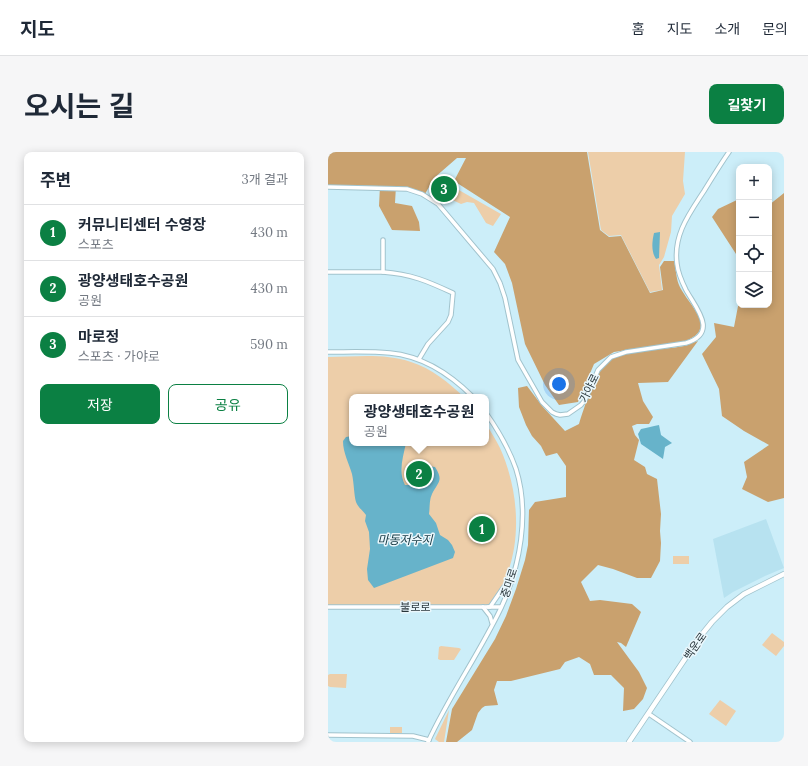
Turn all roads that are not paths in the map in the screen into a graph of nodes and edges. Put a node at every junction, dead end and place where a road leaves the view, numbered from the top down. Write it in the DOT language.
graph roads {
  1 [pos="729,152"];
  2 [pos="328,187"];
  3 [pos="383,240"];
  4 [pos="328,272"];
  5 [pos="383,272"];
  6 [pos="328,352"];
  7 [pos="419,359"];
  8 [pos="469,394"];
  9 [pos="489,418"];
  10 [pos="784,574"];
  11 [pos="511,580"];
  12 [pos="328,607"];
  13 [pos="483,607"];
  14 [pos="501,607"];
  15 [pos="492,626"];
  16 [pos="649,714"];
  17 [pos="328,736"];
  18 [pos="429,741"];
  19 [pos="629,742"];
  20 [pos="690,742"];
  1 -- 2 [label="street, 가야로"];
  3 -- 5 [label="street"];
  4 -- 5 [label="street"];
  5 -- 7 [label="street"];
  6 -- 7 [label="street"];
  7 -- 8 [label="street"];
  9 -- 11 [label="street, 중마로"];
  10 -- 16 [label="main road, 백운로"];
  11 -- 13 [label="street"];
  11 -- 14 [label="street, 중마로"];
  12 -- 13 [label="street, 불로로"];
  13 -- 14 [label="street, 불로로"];
  13 -- 15 [label="street"];
  14 -- 15 [label="street, 중마로"];
  15 -- 18 [label="street, 중마로"];
  16 -- 19 [label="main road, 백운로"];
  16 -- 20 [label="street"];
  17 -- 18 [label="street"];
}
